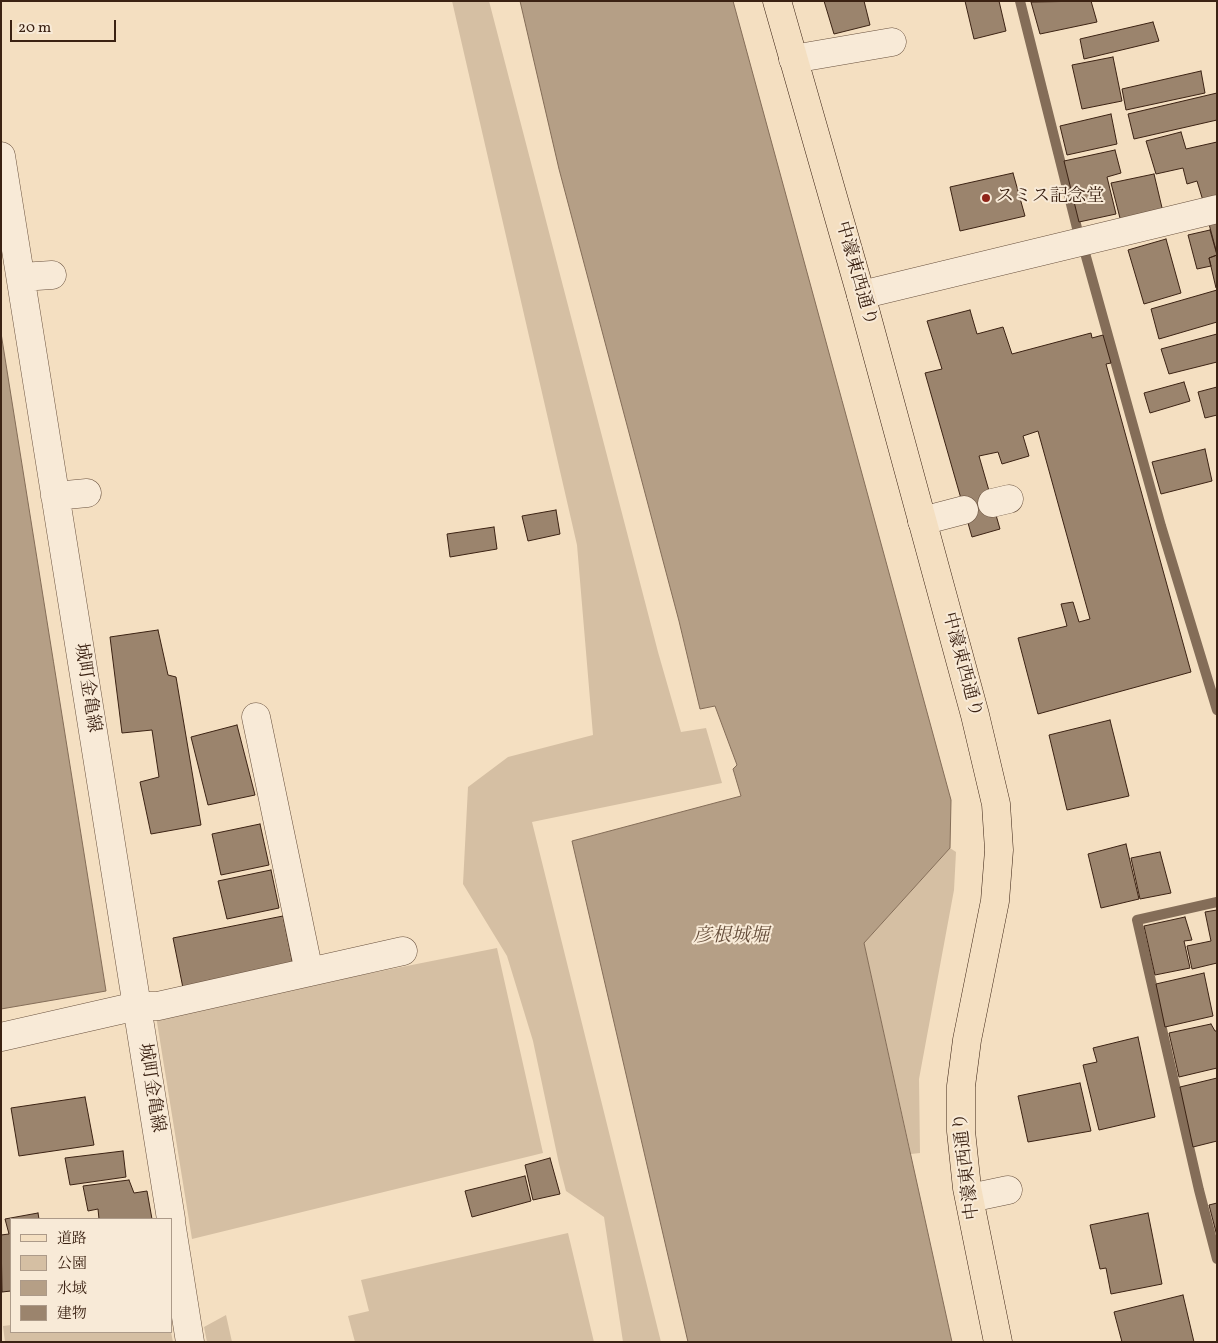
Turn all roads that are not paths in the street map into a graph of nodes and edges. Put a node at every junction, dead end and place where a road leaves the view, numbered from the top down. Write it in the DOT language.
graph roads {
  1 [pos="777,1"];
  2 [pos="892,42"];
  3 [pos="794,59"];
  4 [pos="1,156"];
  5 [pos="1217,209"];
  6 [pos="52,275"];
  7 [pos="21,277"];
  8 [pos="861,295"];
  9 [pos="87,493"];
  10 [pos="55,496"];
  11 [pos="964,510"];
  12 [pos="922,521"];
  13 [pos="256,717"];
  14 [pos="403,951"];
  15 [pos="308,972"];
  16 [pos="137,1006"];
  17 [pos="1,1037"];
  18 [pos="1008,1190"];
  19 [pos="970,1198"];
  20 [pos="171,1218"];
  21 [pos="172,1227"];
  22 [pos="190,1342"];
  23 [pos="998,1342"];
  1 -- 3 [label="main road, 中濠東西通り"];
  2 -- 3 [label="street"];
  3 -- 8 [label="main road, 中濠東西通り"];
  4 -- 7 [label="street, 城町金亀線"];
  5 -- 8 [label="street"];
  6 -- 7 [label="street"];
  7 -- 10 [label="street, 城町金亀線"];
  8 -- 12 [label="main road, 中濠東西通り"];
  9 -- 10 [label="street"];
  10 -- 16 [label="street, 城町金亀線"];
  11 -- 12 [label="street"];
  12 -- 19 [label="main road, 中濠東西通り"];
  13 -- 15 [label="street"];
  14 -- 15 [label="street"];
  15 -- 16 [label="street"];
  16 -- 17 [label="street"];
  16 -- 20 [label="street, 城町金亀線"];
  18 -- 19 [label="street"];
  19 -- 23 [label="main road, 中濠東西通り"];
  21 -- 22 [label="street, 城町金亀線"];
}
